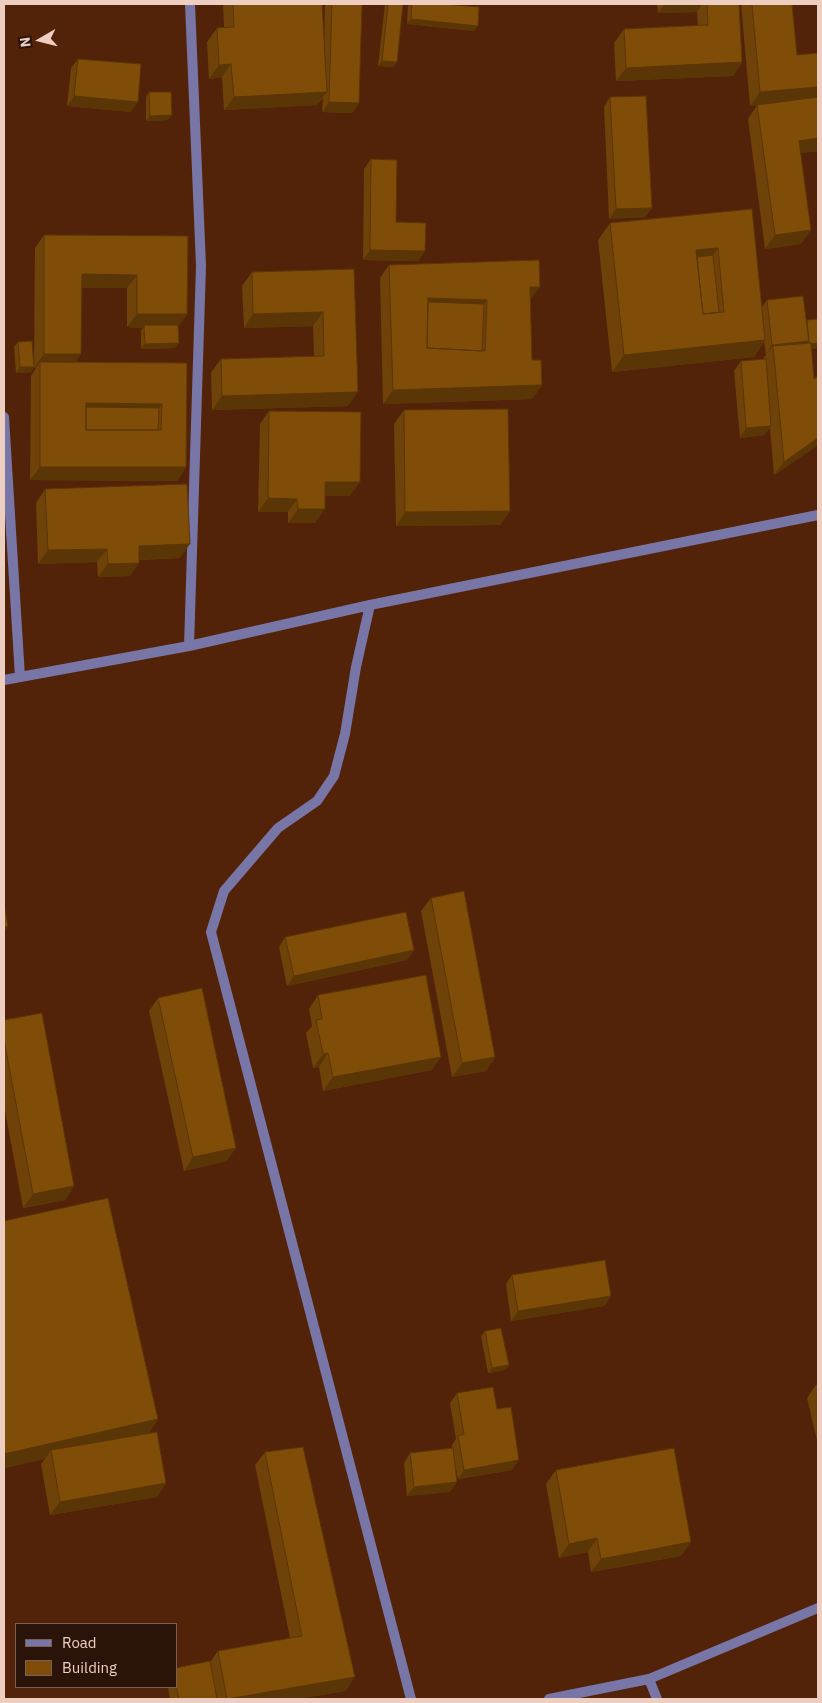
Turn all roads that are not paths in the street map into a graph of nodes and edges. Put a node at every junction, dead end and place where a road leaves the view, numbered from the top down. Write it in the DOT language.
graph roads {
  1 [pos="190,4"];
  2 [pos="4,417"];
  3 [pos="818,515"];
  4 [pos="370,605"];
  5 [pos="189,646"];
  6 [pos="20,677"];
  7 [pos="4,680"];
  8 [pos="818,1608"];
  9 [pos="649,1679"];
  10 [pos="411,1699"];
  11 [pos="549,1699"];
  12 [pos="657,1699"];
  1 -- 5 [label="street"];
  2 -- 6 [label="street"];
  3 -- 4 [label="street"];
  4 -- 5 [label="street"];
  4 -- 10 [label="street"];
  5 -- 6 [label="street"];
  6 -- 7 [label="street"];
  8 -- 9 [label="street"];
  9 -- 11 [label="street"];
  9 -- 12 [label="street"];
}
